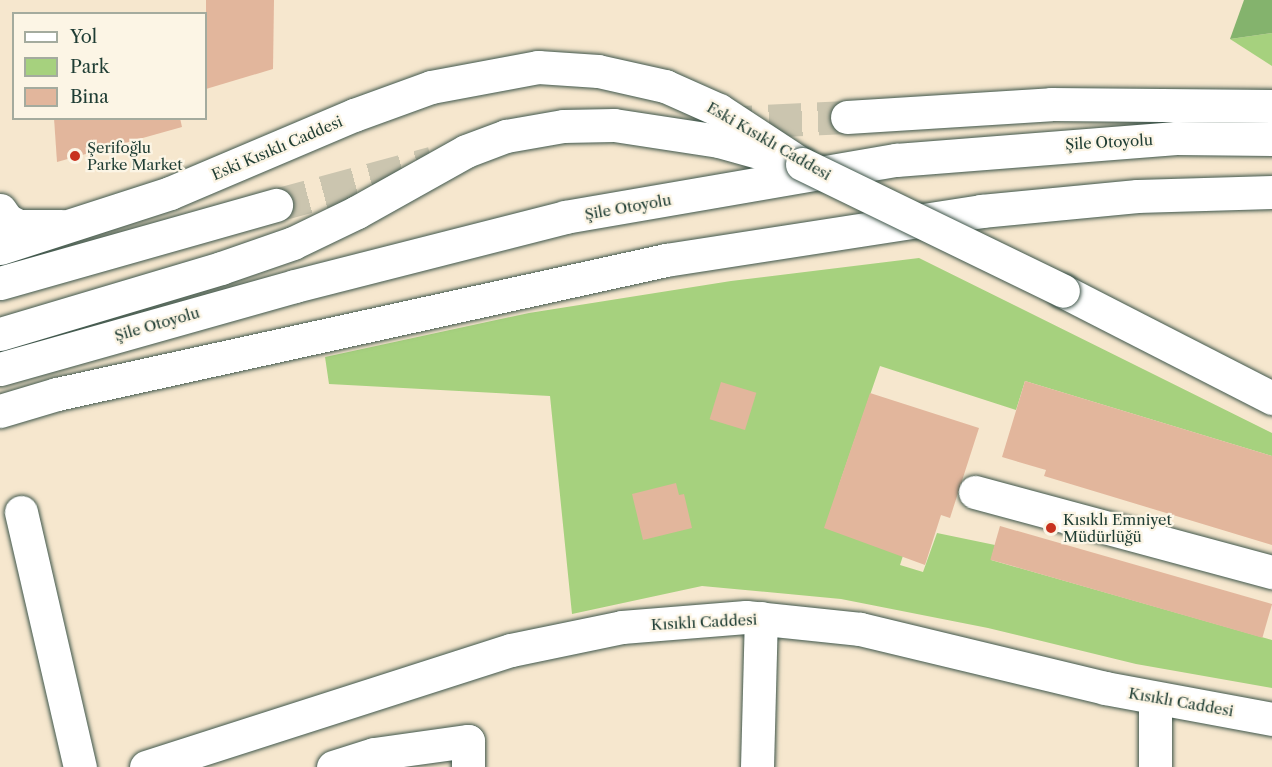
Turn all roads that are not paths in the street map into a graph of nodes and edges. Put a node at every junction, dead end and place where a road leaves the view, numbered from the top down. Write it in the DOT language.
graph roads {
  1 [pos="1272,106"];
  2 [pos="847,117"];
  3 [pos="1272,139"];
  4 [pos="802,164"];
  5 [pos="1272,192"];
  6 [pos="276,206"];
  7 [pos="0,210"];
  8 [pos="71,226"];
  9 [pos="0,248"];
  10 [pos="0,283"];
  11 [pos="0,334"];
  12 [pos="0,369"];
  13 [pos="1272,398"];
  14 [pos="0,411"];
  15 [pos="975,492"];
  16 [pos="21,512"];
  17 [pos="1272,572"];
  18 [pos="761,618"];
  19 [pos="1155,698"];
  20 [pos="1272,719"];
  21 [pos="166,764"];
  22 [pos="80,767"];
  23 [pos="333,767"];
  24 [pos="468,767"];
  25 [pos="757,767"];
  26 [pos="1155,767"];
  1 -- 2 [label="main road"];
  3 -- 12 [label="main road, Şile Otoyolu"];
  4 -- 8 [label="main road, Eski Kısıklı Caddesi"];
  4 -- 11 [label="main road"];
  4 -- 13 [label="main road, Eski Kısıklı Caddesi, bridge"];
  5 -- 14 [label="main road"];
  6 -- 10 [label="main road"];
  7 -- 8 [label="main road"];
  8 -- 9 [label="main road, Eski Kısıklı Caddesi"];
  15 -- 17 [label="main road"];
  16 -- 22 [label="main road"];
  18 -- 19 [label="main road, Kısıklı Caddesi"];
  18 -- 21 [label="main road, Kısıklı Caddesi"];
  18 -- 25 [label="main road"];
  19 -- 20 [label="main road, Kısıklı Caddesi"];
  19 -- 26 [label="main road"];
  23 -- 24 [label="main road"];
}
